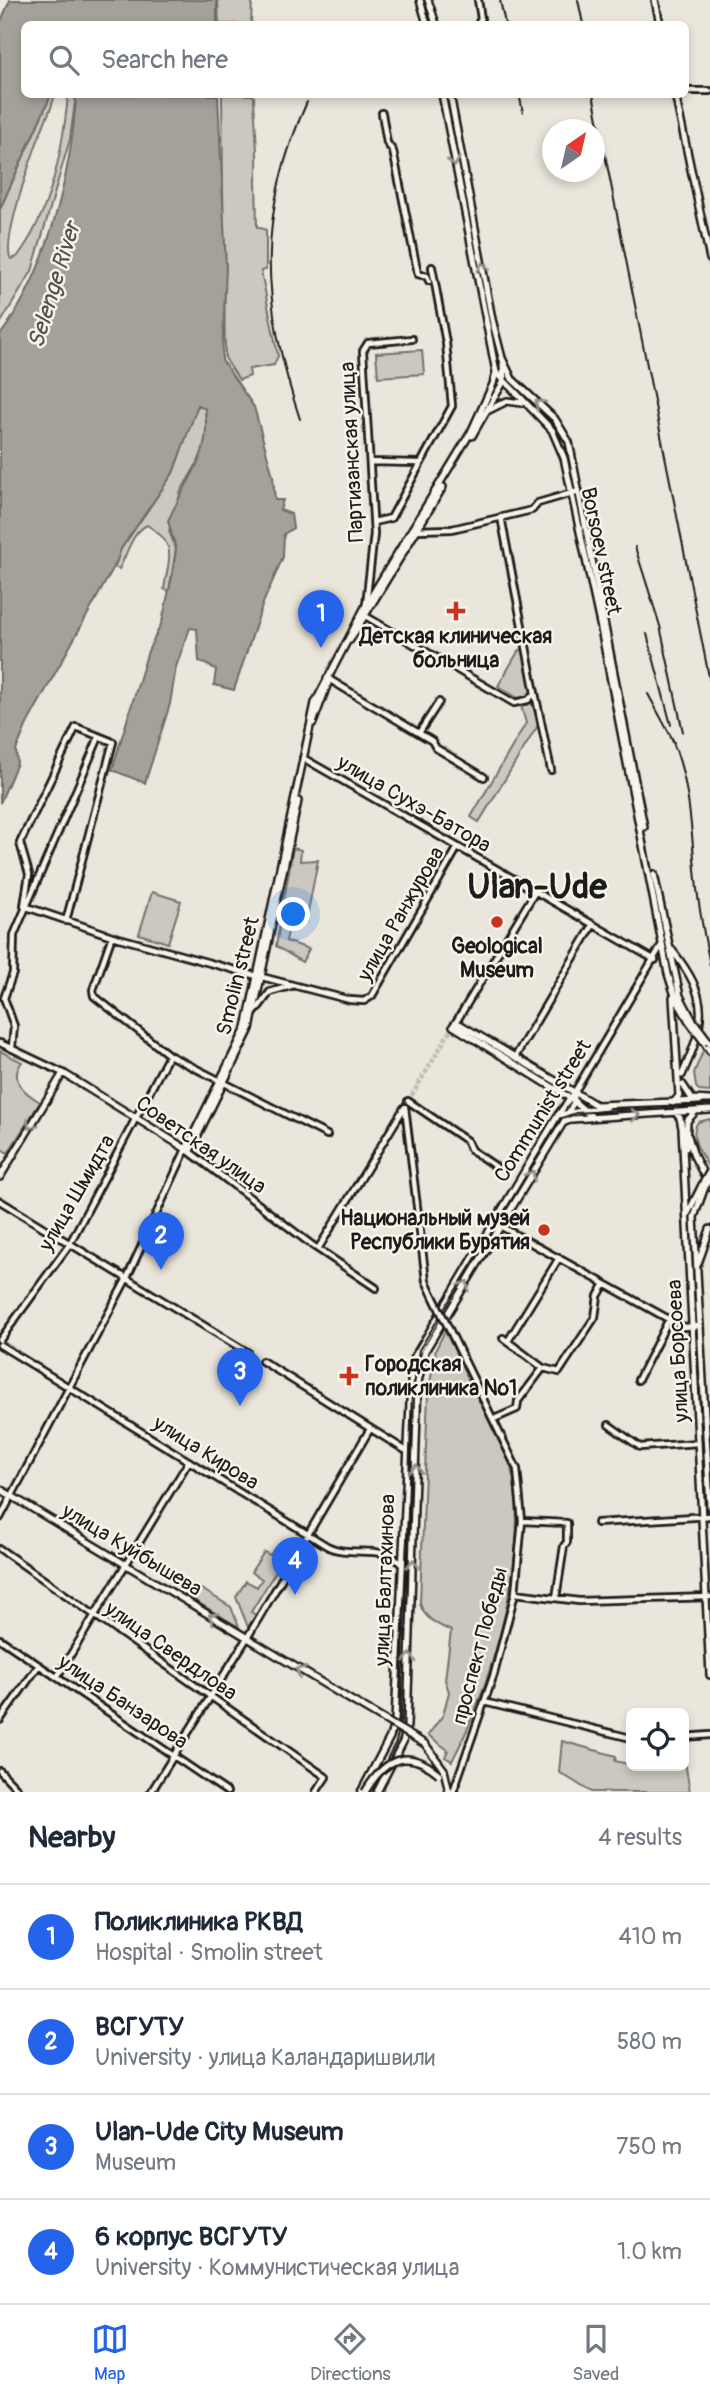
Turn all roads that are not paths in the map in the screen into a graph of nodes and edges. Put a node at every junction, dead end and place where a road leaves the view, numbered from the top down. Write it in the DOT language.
graph roads {
  1 [pos="420,0"];
  2 [pos="428,0"];
  3 [pos="478,0"];
  4 [pos="655,0"];
  5 [pos="426,21"];
  6 [pos="435,21"];
  7 [pos="480,21"];
  8 [pos="659,21"];
  9 [pos="689,91"];
  10 [pos="710,91"];
  11 [pos="443,98"];
  12 [pos="451,98"];
  13 [pos="676,98"];
  14 [pos="382,113"];
  15 [pos="710,258"];
  16 [pos="432,267"];
  17 [pos="429,281"];
  18 [pos="492,319"];
  19 [pos="484,321"];
  20 [pos="412,339"];
  21 [pos="502,358"];
  22 [pos="496,372"];
  23 [pos="504,378"];
  24 [pos="512,379"];
  25 [pos="528,406"];
  26 [pos="483,417"];
  27 [pos="471,432"];
  28 [pos="371,461"];
  29 [pos="420,463"];
  30 [pos="579,491"];
  31 [pos="572,494"];
  32 [pos="500,517"];
  33 [pos="374,522"];
  34 [pos="414,531"];
  35 [pos="372,566"];
  36 [pos="382,579"];
  37 [pos="366,605"];
  38 [pos="363,614"];
  39 [pos="328,678"];
  40 [pos="533,694"];
  41 [pos="439,702"];
  42 [pos="419,733"];
  43 [pos="99,737"];
  44 [pos="305,759"];
  45 [pos="551,771"];
  46 [pos="484,777"];
  47 [pos="458,847"];
  48 [pos="535,892"];
  49 [pos="24,906"];
  50 [pos="66,921"];
  51 [pos="593,925"];
  52 [pos="112,936"];
  53 [pos="662,942"];
  54 [pos="671,947"];
  55 [pos="665,959"];
  56 [pos="655,960"];
  57 [pos="259,976"];
  58 [pos="295,986"];
  59 [pos="671,987"];
  60 [pos="254,1014"];
  61 [pos="689,1019"];
  62 [pos="455,1024"];
  63 [pos="707,1043"];
  64 [pos="0,1044"];
  65 [pos="12,1047"];
  66 [pos="710,1051"];
  67 [pos="169,1055"];
  68 [pos="513,1060"];
  69 [pos="63,1073"];
  70 [pos="682,1073"];
  71 [pos="221,1083"];
  72 [pos="573,1098"];
  73 [pos="710,1100"];
  74 [pos="408,1101"];
  75 [pos="701,1101"];
  76 [pos="673,1103"];
  77 [pos="606,1107"];
  78 [pos="579,1109"];
  79 [pos="710,1110"];
  80 [pos="570,1111"];
  81 [pos="699,1111"];
  82 [pos="675,1112"];
  83 [pos="558,1115"];
  84 [pos="138,1118"];
  85 [pos="594,1118"];
  86 [pos="563,1123"];
  87 [pos="687,1128"];
  88 [pos="327,1135"];
  89 [pos="188,1150"];
  90 [pos="495,1166"];
  91 [pos="710,1171"];
  92 [pos="0,1177"];
  93 [pos="710,1179"];
  94 [pos="706,1187"];
  95 [pos="694,1197"];
  96 [pos="0,1201"];
  97 [pos="686,1218"];
  98 [pos="500,1226"];
  99 [pos="710,1229"];
  100 [pos="69,1245"];
  101 [pos="318,1249"];
  102 [pos="559,1258"];
  103 [pos="696,1268"];
  104 [pos="126,1280"];
  105 [pos="605,1284"];
  106 [pos="376,1288"];
  107 [pos="669,1318"];
  108 [pos="692,1326"];
  109 [pos="700,1326"];
  110 [pos="0,1339"];
  111 [pos="0,1345"];
  112 [pos="247,1352"];
  113 [pos="262,1361"];
  114 [pos="412,1361"];
  115 [pos="543,1368"];
  116 [pos="638,1380"];
  117 [pos="70,1386"];
  118 [pos="494,1419"];
  119 [pos="609,1425"];
  120 [pos="370,1429"];
  121 [pos="699,1443"];
  122 [pos="405,1450"];
  123 [pos="189,1461"];
  124 [pos="0,1489"];
  125 [pos="12,1496"];
  126 [pos="710,1507"];
  127 [pos="706,1516"];
  128 [pos="0,1518"];
  129 [pos="522,1521"];
  130 [pos="597,1523"];
  131 [pos="308,1534"];
  132 [pos="0,1549"];
  133 [pos="401,1564"];
  134 [pos="126,1565"];
  135 [pos="401,1591"];
  136 [pos="413,1591"];
  137 [pos="515,1593"];
  138 [pos="708,1597"];
  139 [pos="556,1598"];
  140 [pos="93,1616"];
  141 [pos="247,1638"];
  142 [pos="0,1639"];
  143 [pos="39,1665"];
  144 [pos="710,1675"];
  145 [pos="57,1676"];
  146 [pos="210,1698"];
  147 [pos="484,1702"];
  148 [pos="0,1720"];
  149 [pos="710,1735"];
  150 [pos="626,1737"];
  151 [pos="689,1737"];
  152 [pos="174,1755"];
  153 [pos="0,1771"];
  154 [pos="460,1776"];
  155 [pos="446,1777"];
  156 [pos="20,1792"];
  157 [pos="151,1792"];
  158 [pos="227,1792"];
  159 [pos="316,1792"];
  160 [pos="363,1792"];
  161 [pos="377,1792"];
  162 [pos="451,1792"];
  1 -- 5 [label="main road"];
  2 -- 6 [label="main road"];
  3 -- 7 [label="street"];
  4 -- 8 [label="main road"];
  9 -- 10 [label="street"];
  11 -- 19 [label="main road, one-way"];
  18 -- 12 [label="main road, Borsoev street, one-way"];
  13 -- 15 [label="main road"];
  14 -- 17 [label="street"];
  16 -- 29 [label="street"];
  18 -- 19 [label="main road"];
  18 -- 21 [label="main road, Borsoev street"];
  19 -- 22 [label="main road"];
  20 -- 28 [label="street, Партизанская улица"];
  21 -- 23 [label="main road"];
  21 -- 24 [label="main road, Borsoev street"];
  22 -- 23 [label="main road"];
  22 -- 27 [label="main road, Smolin street"];
  23 -- 24 [label="main road"];
  23 -- 25 [label="main road, Borsoev street"];
  23 -- 26 [label="main road, Smolin street"];
  30 -- 24 [label="main road, Borsoev street, one-way"];
  25 -- 26 [label="main road"];
  25 -- 31 [label="main road, Borsoev street"];
  26 -- 27 [label="main road, Smolin street"];
  26 -- 34 [label="main road"];
  27 -- 34 [label="main road, Smolin street"];
  28 -- 29 [label="street"];
  28 -- 33 [label="street, Партизанская улица"];
  29 -- 33 [label="street"];
  30 -- 31 [label="street"];
  30 -- 54 [label="main road, Borsoev street"];
  31 -- 32 [label="street"];
  31 -- 53 [label="main road, Borsoev street"];
  32 -- 34 [label="street"];
  32 -- 40 [label="street"];
  33 -- 35 [label="street, Партизанская улица"];
  34 -- 36 [label="main road, Smolin street"];
  34 -- 38 [label="main road"];
  35 -- 36 [label="street"];
  35 -- 37 [label="street, Партизанская улица"];
  36 -- 37 [label="main road, Smolin street"];
  37 -- 38 [label="main road, Smolin street"];
  38 -- 39 [label="main road, Smolin street"];
  38 -- 40 [label="street"];
  39 -- 42 [label="street"];
  39 -- 44 [label="main road, Smolin street"];
  40 -- 45 [label="street"];
  41 -- 42 [label="street"];
  42 -- 46 [label="street"];
  43 -- 49 [label="street"];
  43 -- 49 [label="street"];
  43 -- 50 [label="street"];
  44 -- 47 [label="street, улица Сухэ-Батора"];
  44 -- 57 [label="main road, Smolin street"];
  47 -- 48 [label="street, улица Сухэ-Батора"];
  47 -- 58 [label="street, улица Ранжурова"];
  48 -- 51 [label="street, улица Сухэ-Батора"];
  48 -- 62 [label="street"];
  49 -- 50 [label="street"];
  49 -- 65 [label="street"];
  50 -- 52 [label="street"];
  51 -- 56 [label="street, улица Сухэ-Батора"];
  51 -- 68 [label="street"];
  52 -- 57 [label="street"];
  52 -- 67 [label="street"];
  53 -- 55 [label="main road, Borsoev street"];
  53 -- 56 [label="street, Communist street"];
  54 -- 61 [label="main road, Borsoev street"];
  54 -- 70 [label="main road, Borsoev street"];
  55 -- 56 [label="street"];
  55 -- 59 [label="main road, Borsoev street"];
  56 -- 72 [label="street, Communist street"];
  57 -- 58 [label="street"];
  57 -- 60 [label="main road"];
  57 -- 71 [label="main road, Smolin street"];
  58 -- 60 [label="street"];
  59 -- 61 [label="main road, Borsoev street"];
  59 -- 76 [label="main road"];
  60 -- 71 [label="main road"];
  61 -- 63 [label="main road, bridge"];
  61 -- 70 [label="main road"];
  62 -- 68 [label="main road"];
  63 -- 66 [label="main road"];
  64 -- 65 [label="street, Советская улица"];
  65 -- 69 [label="street, Советская улица"];
  67 -- 71 [label="street"];
  67 -- 84 [label="street, улица Шмидта"];
  68 -- 72 [label="main road"];
  69 -- 84 [label="main road, Советская улица"];
  69 -- 92 [label="main road, one-way"];
  70 -- 75 [label="main road"];
  71 -- 88 [label="street"];
  71 -- 89 [label="main road, Smolin street"];
  72 -- 77 [label="main road"];
  72 -- 78 [label="main road"];
  72 -- 80 [label="street"];
  72 -- 83 [label="street, Communist street"];
  73 -- 75 [label="main road"];
  74 -- 90 [label="street"];
  75 -- 76 [label="main road"];
  76 -- 77 [label="main road"];
  77 -- 78 [label="main road"];
  78 -- 80 [label="main road"];
  78 -- 85 [label="main road"];
  79 -- 81 [label="main road"];
  80 -- 83 [label="main road"];
  80 -- 86 [label="street"];
  81 -- 82 [label="main road"];
  81 -- 87 [label="main road"];
  85 -- 82 [label="main road, one-way"];
  82 -- 97 [label="main road, улица Борсоева"];
  83 -- 114 [label="main road, Communist street"];
  84 -- 89 [label="main road, Советская улица"];
  84 -- 100 [label="street, улица Шмидта"];
  85 -- 86 [label="main road"];
  98 -- 86 [label="main road, one-way"];
  87 -- 94 [label="main road"];
  87 -- 95 [label="main road"];
  89 -- 101 [label="street, Советская улица"];
  89 -- 104 [label="street, Smolin street"];
  91 -- 94 [label="main road, bridge"];
  93 -- 94 [label="main road, bridge"];
  94 -- 95 [label="main road"];
  94 -- 103 [label="main road, улица Борсоева"];
  95 -- 97 [label="main road"];
  96 -- 100 [label="street"];
  97 -- 108 [label="main road, улица Борсоева"];
  98 -- 102 [label="street"];
  136 -- 98 [label="main road, улица Балтахинова, one-way"];
  99 -- 103 [label="main road"];
  100 -- 104 [label="street"];
  100 -- 110 [label="street, улица Шмидта"];
  101 -- 106 [label="street, Советская улица"];
  101 -- 118 [label="street, проспект Победы, bridge"];
  102 -- 105 [label="street"];
  102 -- 115 [label="street"];
  103 -- 109 [label="main road, улица Борсоева"];
  104 -- 112 [label="street"];
  104 -- 117 [label="street, Smolin street"];
  105 -- 107 [label="street"];
  105 -- 115 [label="street"];
  107 -- 108 [label="street"];
  107 -- 116 [label="street"];
  108 -- 109 [label="street"];
  108 -- 121 [label="main road, улица Борсоева"];
  109 -- 126 [label="main road, улица Борсоева"];
  111 -- 117 [label="street, улица Кирова"];
  113 -- 120 [label="street"];
  114 -- 122 [label="main road, улица Балтахинова"];
  115 -- 118 [label="street"];
  117 -- 123 [label="street, улица Кирова"];
  117 -- 125 [label="street, Smolin street"];
  118 -- 129 [label="street, проспект Победы"];
  119 -- 121 [label="street"];
  120 -- 122 [label="street"];
  120 -- 131 [label="street"];
  121 -- 127 [label="main road, улица Борсоева"];
  122 -- 133 [label="main road, улица Балтахинова"];
  123 -- 131 [label="street, улица Кирова"];
  123 -- 134 [label="street"];
  124 -- 125 [label="main road, улица Куйбышева"];
  125 -- 128 [label="street, Smolin street"];
  125 -- 134 [label="main road, улица Куйбышева"];
  127 -- 130 [label="street"];
  127 -- 138 [label="main road, улица Борсоева"];
  129 -- 137 [label="street, проспект Победы"];
  129 -- 139 [label="street"];
  131 -- 133 [label="street, улица Кирова"];
  131 -- 141 [label="street"];
  132 -- 140 [label="street, улица Свердлова"];
  133 -- 135 [label="main road, улица Балтахинова"];
  134 -- 140 [label="street"];
  141 -- 134 [label="main road, улица Куйбышева, one-way"];
  135 -- 136 [label="main road"];
  135 -- 160 [label="main road, улица Балтахинова"];
  161 -- 136 [label="main road, улица Балтахинова, one-way"];
  137 -- 139 [label="street"];
  137 -- 147 [label="street, проспект Победы"];
  138 -- 139 [label="street"];
  138 -- 144 [label="main road, улица Борсоева"];
  140 -- 145 [label="street"];
  140 -- 146 [label="street, улица Свердлова"];
  141 -- 146 [label="street"];
  155 -- 141 [label="main road, улица Куйбышева, one-way, bridge"];
  142 -- 143 [label="street, улица Банзарова"];
  143 -- 145 [label="street, улица Банзарова"];
  143 -- 148 [label="street"];
  145 -- 152 [label="street, улица Банзарова"];
  146 -- 152 [label="street"];
  146 -- 159 [label="street, улица Свердлова"];
  147 -- 150 [label="street"];
  147 -- 154 [label="street, проспект Победы"];
  149 -- 151 [label="street"];
  152 -- 157 [label="street"];
  152 -- 158 [label="street, улица Банзарова"];
  153 -- 156 [label="street"];
  154 -- 155 [label="street"];
  154 -- 162 [label="street, проспект Победы"];
  155 -- 160 [label="main road, bridge"];
  155 -- 162 [label="main road"];
}
